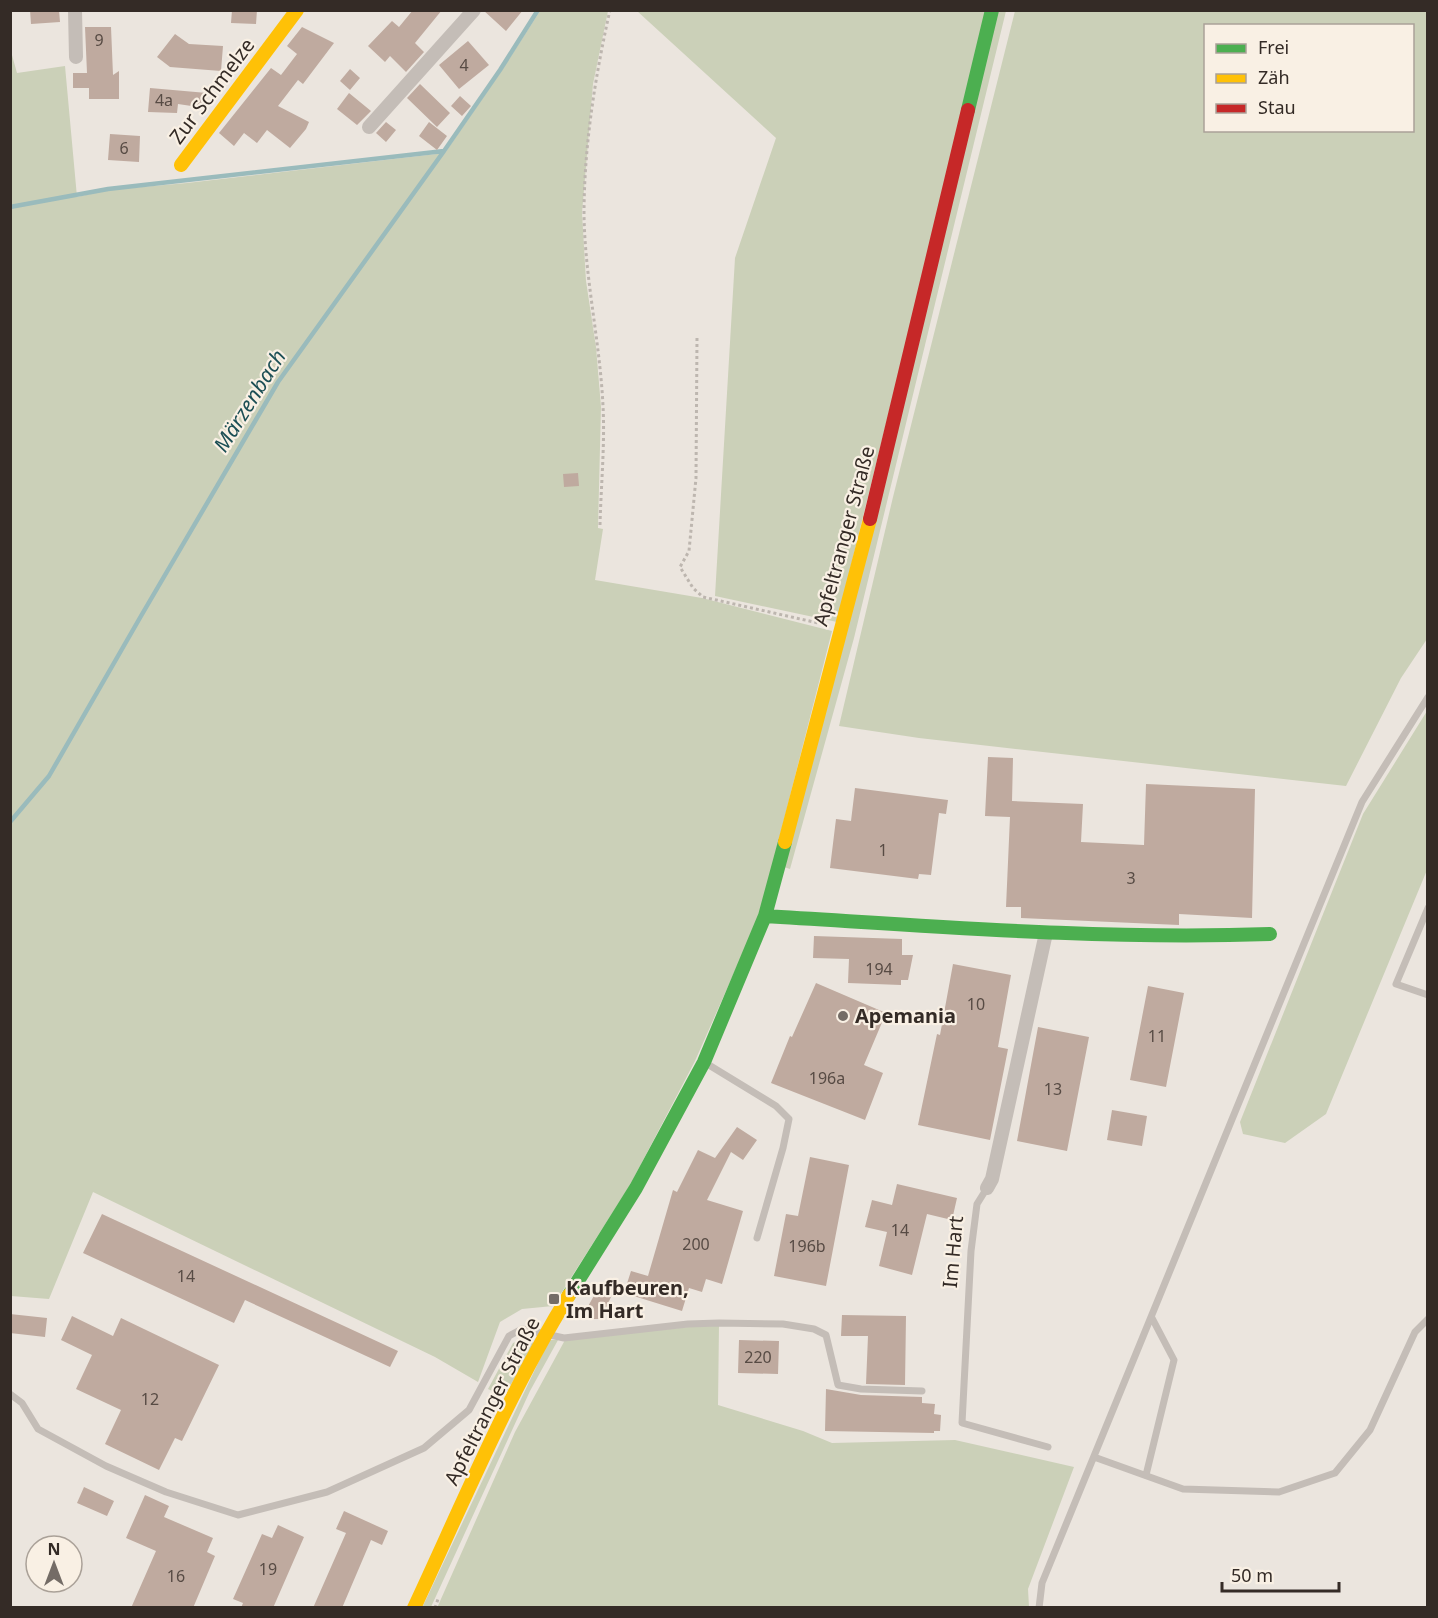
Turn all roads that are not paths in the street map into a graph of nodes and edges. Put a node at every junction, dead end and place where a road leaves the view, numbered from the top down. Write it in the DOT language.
graph roads {
  1 [pos="75,10"];
  2 [pos="297,10"];
  3 [pos="474,10"];
  4 [pos="992,10"];
  5 [pos="76,57"];
  6 [pos="369,127"];
  7 [pos="181,165"];
  8 [pos="1428,697"];
  9 [pos="1428,908"];
  10 [pos="765,916"];
  11 [pos="1046,933"];
  12 [pos="1270,934"];
  13 [pos="1428,995"];
  14 [pos="704,1062"];
  15 [pos="987,1188"];
  16 [pos="757,1238"];
  17 [pos="1152,1318"];
  18 [pos="1428,1319"];
  19 [pos="545,1335"];
  20 [pos="922,1391"];
  21 [pos="10,1394"];
  22 [pos="1048,1447"];
  23 [pos="1095,1456"];
  24 [pos="1146,1475"];
  25 [pos="414,1608"];
  26 [pos="1039,1608"];
  1 -- 5 [label="street"];
  2 -- 7 [label="street, Zur Schmelze"];
  3 -- 6 [label="street"];
  4 -- 10 [label="street, Apfeltranger Straße"];
  8 -- 17 [label="lane"];
  9 -- 13 [label="lane"];
  10 -- 11 [label="street"];
  10 -- 14 [label="street, Apfeltranger Straße"];
  11 -- 12 [label="street"];
  11 -- 15 [label="street, Im Hart"];
  14 -- 16 [label="lane"];
  14 -- 19 [label="street, Apfeltranger Straße"];
  15 -- 22 [label="lane, Im Hart"];
  17 -- 23 [label="lane"];
  17 -- 24 [label="lane"];
  18 -- 24 [label="lane"];
  19 -- 20 [label="lane"];
  19 -- 21 [label="lane"];
  19 -- 25 [label="street, Apfeltranger Straße"];
  23 -- 24 [label="lane"];
  23 -- 26 [label="lane"];
}
